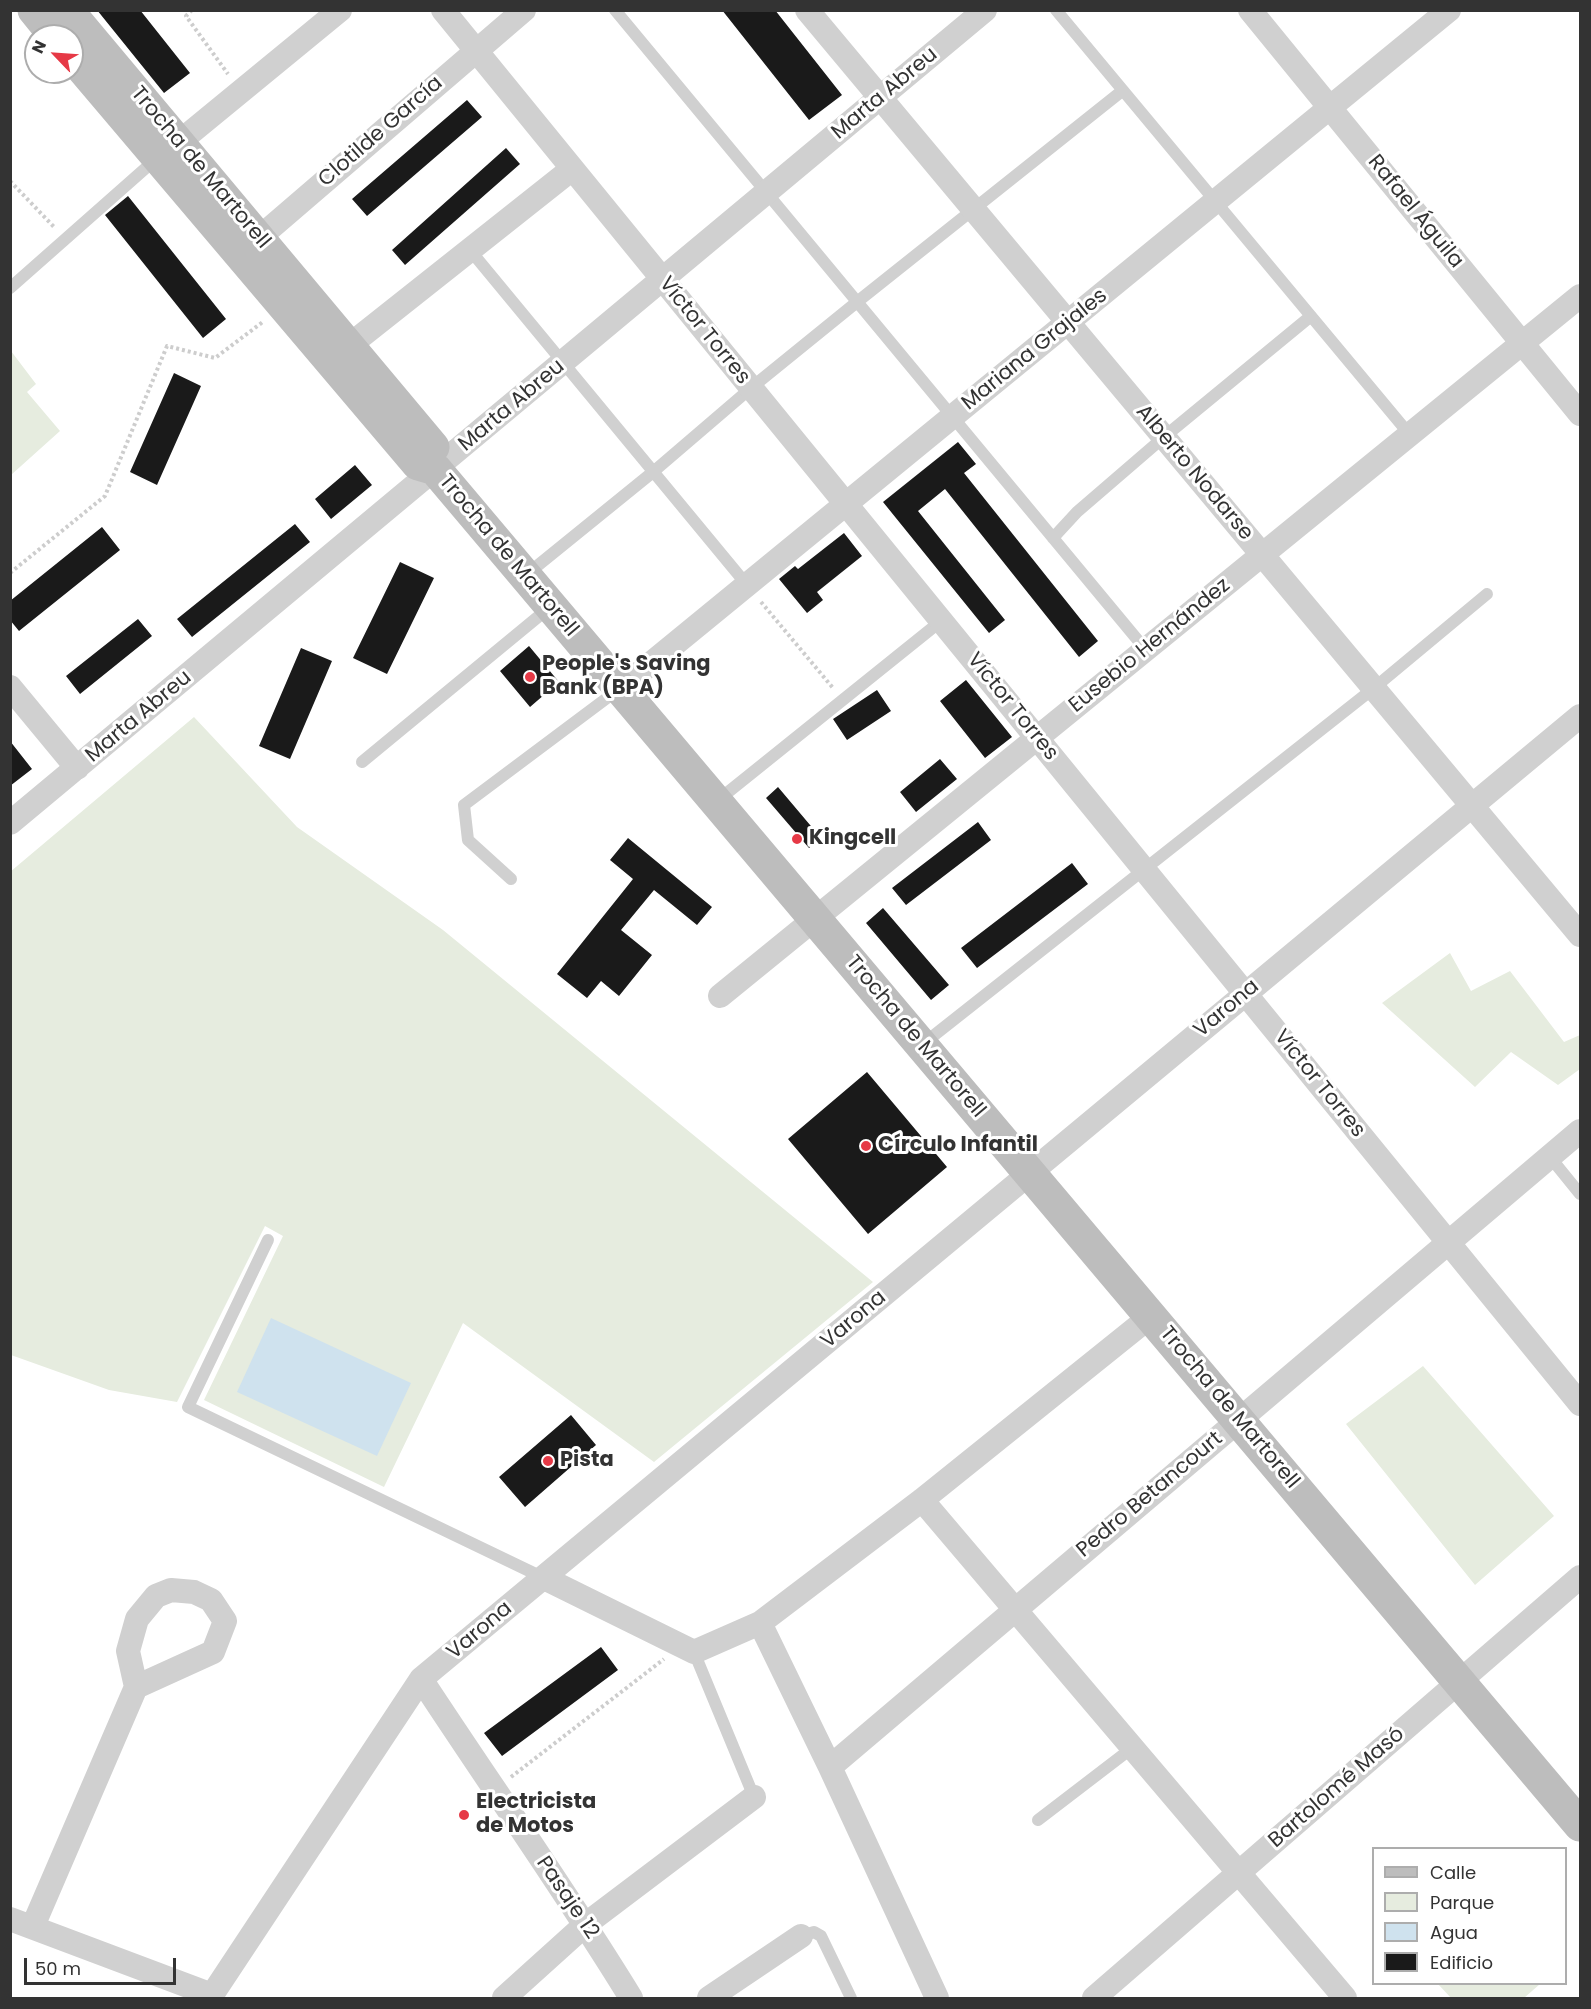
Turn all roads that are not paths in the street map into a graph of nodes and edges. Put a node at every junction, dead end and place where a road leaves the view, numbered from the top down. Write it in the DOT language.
graph roads {
  1 [pos="34,10"];
  2 [pos="67,10"];
  3 [pos="340,10"];
  4 [pos="443,10"];
  5 [pos="524,10"];
  6 [pos="615,10"];
  7 [pos="807,10"];
  8 [pos="986,10"];
  9 [pos="1056,10"];
  10 [pos="1250,10"];
  11 [pos="1449,10"];
  12 [pos="45,24"];
  13 [pos="476,51"];
  14 [pos="84,68"];
  15 [pos="1122,91"];
  16 [pos="880,98"];
  17 [pos="1330,108"];
  18 [pos="167,151"];
  19 [pos="572,169"];
  20 [pos="767,193"];
  21 [pos="1215,202"];
  22 [pos="973,209"];
  23 [pos="249,246"];
  24 [pos="470,250"];
  25 [pos="662,280"];
  26 [pos="10,288"];
  27 [pos="1581,296"];
  28 [pos="857,302"];
  29 [pos="1311,315"];
  30 [pos="1068,322"];
  31 [pos="1522,343"];
  32 [pos="339,353"];
  33 [pos="562,363"];
  34 [pos="751,388"];
  35 [pos="1581,414"];
  36 [pos="952,417"];
  37 [pos="1410,435"];
  38 [pos="1164,437"];
  39 [pos="435,469"];
  40 [pos="653,472"];
  41 [pos="846,504"];
  42 [pos="1053,538"];
  43 [pos="1262,555"];
  44 [pos="525,576"];
  45 [pos="747,585"];
  46 [pos="1487,594"];
  47 [pos="551,606"];
  48 [pos="941,621"];
  49 [pos="1146,650"];
  50 [pos="10,687"];
  51 [pos="621,688"];
  52 [pos="1374,688"];
  53 [pos="1581,716"];
  54 [pos="1037,738"];
  55 [pos="362,762"];
  56 [pos="76,768"];
  57 [pos="716,802"];
  58 [pos="1473,806"];
  59 [pos="10,823"];
  60 [pos="1144,870"];
  61 [pos="511,879"];
  62 [pos="815,919"];
  63 [pos="1581,935"];
  64 [pos="1246,994"];
  65 [pos="720,996"];
  66 [pos="922,1045"];
  67 [pos="1581,1131"];
  68 [pos="1550,1157"];
  69 [pos="1030,1174"];
  70 [pos="1581,1194"];
  71 [pos="268,1240"];
  72 [pos="1449,1243"];
  73 [pos="1151,1316"];
  74 [pos="1581,1404"];
  75 [pos="1239,1420"];
  76 [pos="922,1500"];
  77 [pos="1581,1577"];
  78 [pos="544,1578"];
  79 [pos="1015,1610"];
  80 [pos="760,1623"];
  81 [pos="688,1649"];
  82 [pos="421,1679"];
  83 [pos="1460,1682"];
  84 [pos="136,1687"];
  85 [pos="1132,1748"];
  86 [pos="830,1767"];
  87 [pos="754,1797"];
  88 [pos="1038,1820"];
  89 [pos="1581,1825"];
  90 [pos="1238,1873"];
  91 [pos="22,1923"];
  92 [pos="586,1924"];
  93 [pos="801,1936"];
  94 [pos="211,1997"];
  95 [pos="504,1998"];
  96 [pos="631,1998"];
  97 [pos="709,1998"];
  98 [pos="851,1998"];
  99 [pos="937,1998"];
  100 [pos="1094,1998"];
  101 [pos="1345,1998"];
  1 -- 12 [label="street"];
  2 -- 18 [label="street, Trocha de Martorell"];
  3 -- 18 [label="street"];
  4 -- 13 [label="street, Víctor Torres"];
  5 -- 13 [label="street, Clotilde García"];
  6 -- 20 [label="lane"];
  7 -- 16 [label="street, Alberto Nodarse"];
  8 -- 16 [label="street, Marta Abreu"];
  9 -- 15 [label="lane"];
  10 -- 17 [label="street, Rafael Águila"];
  11 -- 17 [label="street, Mariana Grajales"];
  13 -- 19 [label="street, Víctor Torres"];
  13 -- 23 [label="street, Clotilde García"];
  14 -- 18 [label="street, Trocha de Martorell"];
  15 -- 21 [label="lane"];
  15 -- 22 [label="lane"];
  16 -- 20 [label="street, Marta Abreu"];
  16 -- 22 [label="street, Alberto Nodarse"];
  17 -- 21 [label="street, Mariana Grajales"];
  17 -- 31 [label="street, Rafael Águila"];
  18 -- 23 [label="street, Trocha de Martorell"];
  18 -- 26 [label="lane"];
  19 -- 24 [label="street"];
  19 -- 25 [label="street, Víctor Torres"];
  20 -- 25 [label="street, Marta Abreu"];
  20 -- 28 [label="lane"];
  21 -- 29 [label="lane"];
  21 -- 30 [label="street, Mariana Grajales"];
  22 -- 28 [label="lane"];
  22 -- 30 [label="street, Alberto Nodarse"];
  23 -- 32 [label="street, Trocha de Martorell"];
  23 -- 32 [label="street, Trocha de Martorell"];
  24 -- 32 [label="street"];
  24 -- 33 [label="lane"];
  25 -- 33 [label="street, Marta Abreu"];
  25 -- 34 [label="street, Víctor Torres"];
  27 -- 31 [label="street, Eusebio Hernández"];
  28 -- 34 [label="lane"];
  28 -- 36 [label="lane"];
  29 -- 37 [label="lane"];
  29 -- 38 [label="lane"];
  30 -- 36 [label="street, Mariana Grajales"];
  30 -- 38 [label="street, Alberto Nodarse"];
  31 -- 35 [label="street, Rafael Águila"];
  31 -- 37 [label="street, Eusebio Hernández"];
  32 -- 39 [label="street, Trocha de Martorell"];
  33 -- 39 [label="street, Marta Abreu"];
  33 -- 40 [label="lane"];
  34 -- 40 [label="lane"];
  34 -- 41 [label="street, Víctor Torres"];
  36 -- 41 [label="street, Mariana Grajales"];
  36 -- 42 [label="lane"];
  37 -- 43 [label="street, Eusebio Hernández"];
  38 -- 42 [label="lane"];
  38 -- 43 [label="street, Alberto Nodarse"];
  39 -- 44 [label="street, Trocha de Martorell"];
  39 -- 56 [label="street, Marta Abreu"];
  40 -- 44 [label="lane"];
  40 -- 45 [label="lane"];
  41 -- 45 [label="street, Mariana Grajales"];
  41 -- 48 [label="street, Víctor Torres"];
  42 -- 49 [label="lane"];
  43 -- 49 [label="street, Eusebio Hernández"];
  43 -- 52 [label="street, Alberto Nodarse"];
  44 -- 47 [label="street, Trocha de Martorell"];
  45 -- 51 [label="street, Mariana Grajales"];
  46 -- 52 [label="lane"];
  47 -- 51 [label="street, Trocha de Martorell"];
  47 -- 55 [label="lane"];
  48 -- 54 [label="street, Víctor Torres"];
  48 -- 57 [label="lane"];
  49 -- 54 [label="street, Eusebio Hernández"];
  50 -- 56 [label="street"];
  51 -- 57 [label="street, Trocha de Martorell"];
  51 -- 61 [label="lane"];
  52 -- 58 [label="street, Alberto Nodarse"];
  52 -- 60 [label="lane"];
  53 -- 58 [label="street, Varona"];
  54 -- 60 [label="street, Víctor Torres"];
  54 -- 62 [label="street, Eusebio Hernández"];
  56 -- 59 [label="street, Marta Abreu"];
  57 -- 62 [label="street, Trocha de Martorell"];
  58 -- 63 [label="street, Alberto Nodarse"];
  58 -- 64 [label="street, Varona"];
  60 -- 64 [label="street, Víctor Torres"];
  60 -- 66 [label="lane"];
  62 -- 65 [label="street, Eusebio Hernández"];
  62 -- 66 [label="street, Trocha de Martorell"];
  64 -- 69 [label="street, Varona"];
  64 -- 72 [label="street, Víctor Torres"];
  66 -- 69 [label="street, Trocha de Martorell"];
  67 -- 68 [label="street, Pedro Betancourt"];
  68 -- 70 [label="lane"];
  68 -- 72 [label="street, Pedro Betancourt"];
  69 -- 73 [label="street, Trocha de Martorell"];
  69 -- 78 [label="street, Varona"];
  71 -- 78 [label="lane"];
  72 -- 74 [label="street, Víctor Torres"];
  72 -- 75 [label="street, Pedro Betancourt"];
  73 -- 75 [label="street, Trocha de Martorell"];
  73 -- 76 [label="street"];
  75 -- 79 [label="street, Pedro Betancourt"];
  75 -- 83 [label="street, Trocha de Martorell"];
  76 -- 79 [label="street"];
  76 -- 80 [label="street"];
  77 -- 83 [label="street, Bartolomé Masó"];
  78 -- 81 [label="street"];
  78 -- 82 [label="street, Varona"];
  79 -- 85 [label="street"];
  79 -- 86 [label="street, Pedro Betancourt"];
  80 -- 81 [label="street"];
  80 -- 86 [label="street"];
  81 -- 87 [label="lane"];
  82 -- 92 [label="street, Pasaje 12"];
  82 -- 94 [label="street, Varona"];
  83 -- 89 [label="street, Trocha de Martorell"];
  83 -- 90 [label="street, Bartolomé Masó"];
  84 -- 84 [label="street"];
  84 -- 91 [label="street"];
  85 -- 88 [label="lane"];
  85 -- 90 [label="street"];
  86 -- 99 [label="street"];
  87 -- 92 [label="street"];
  90 -- 100 [label="street, Bartolomé Masó"];
  90 -- 101 [label="street"];
  91 -- 94 [label="street"];
  92 -- 95 [label="street"];
  92 -- 96 [label="street, Pasaje 12"];
  93 -- 97 [label="street"];
  93 -- 98 [label="lane"];
}
